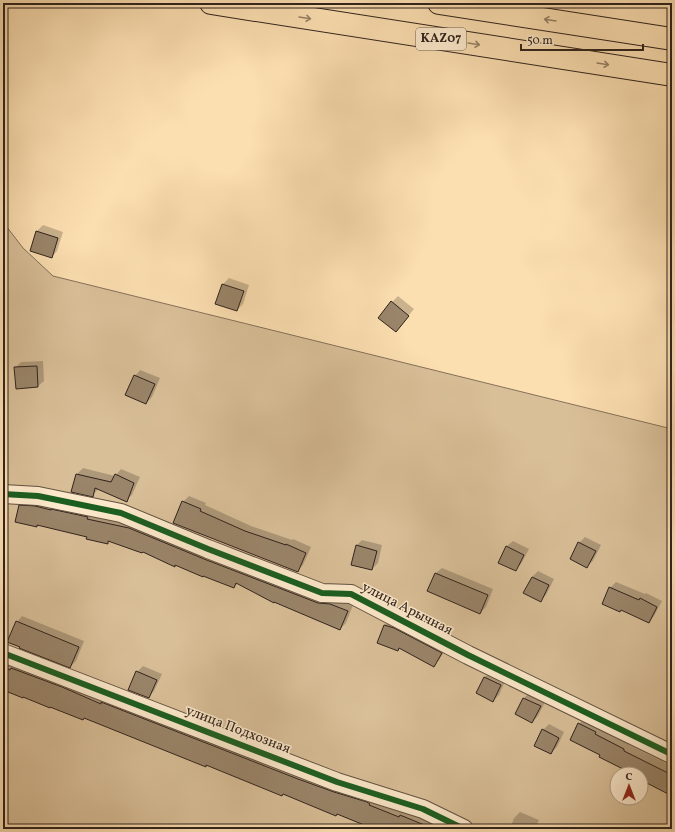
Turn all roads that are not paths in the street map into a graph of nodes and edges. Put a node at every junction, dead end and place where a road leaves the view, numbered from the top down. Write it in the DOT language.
graph roads {
  1 [pos="211,3"];
  2 [pos="439,3"];
  3 [pos="672,39"];
  4 [pos="672,75"];
  5 [pos="3,494"];
  6 [pos="3,653"];
  7 [pos="672,753"];
  8 [pos="464,829"];
  1 -- 4 [label="highway, KAZ07, one-way"];
  3 -- 2 [label="highway, KAZ07, one-way"];
  5 -- 7 [label="street, улица Арычная"];
  6 -- 8 [label="street, улица Подхозная"];
}
